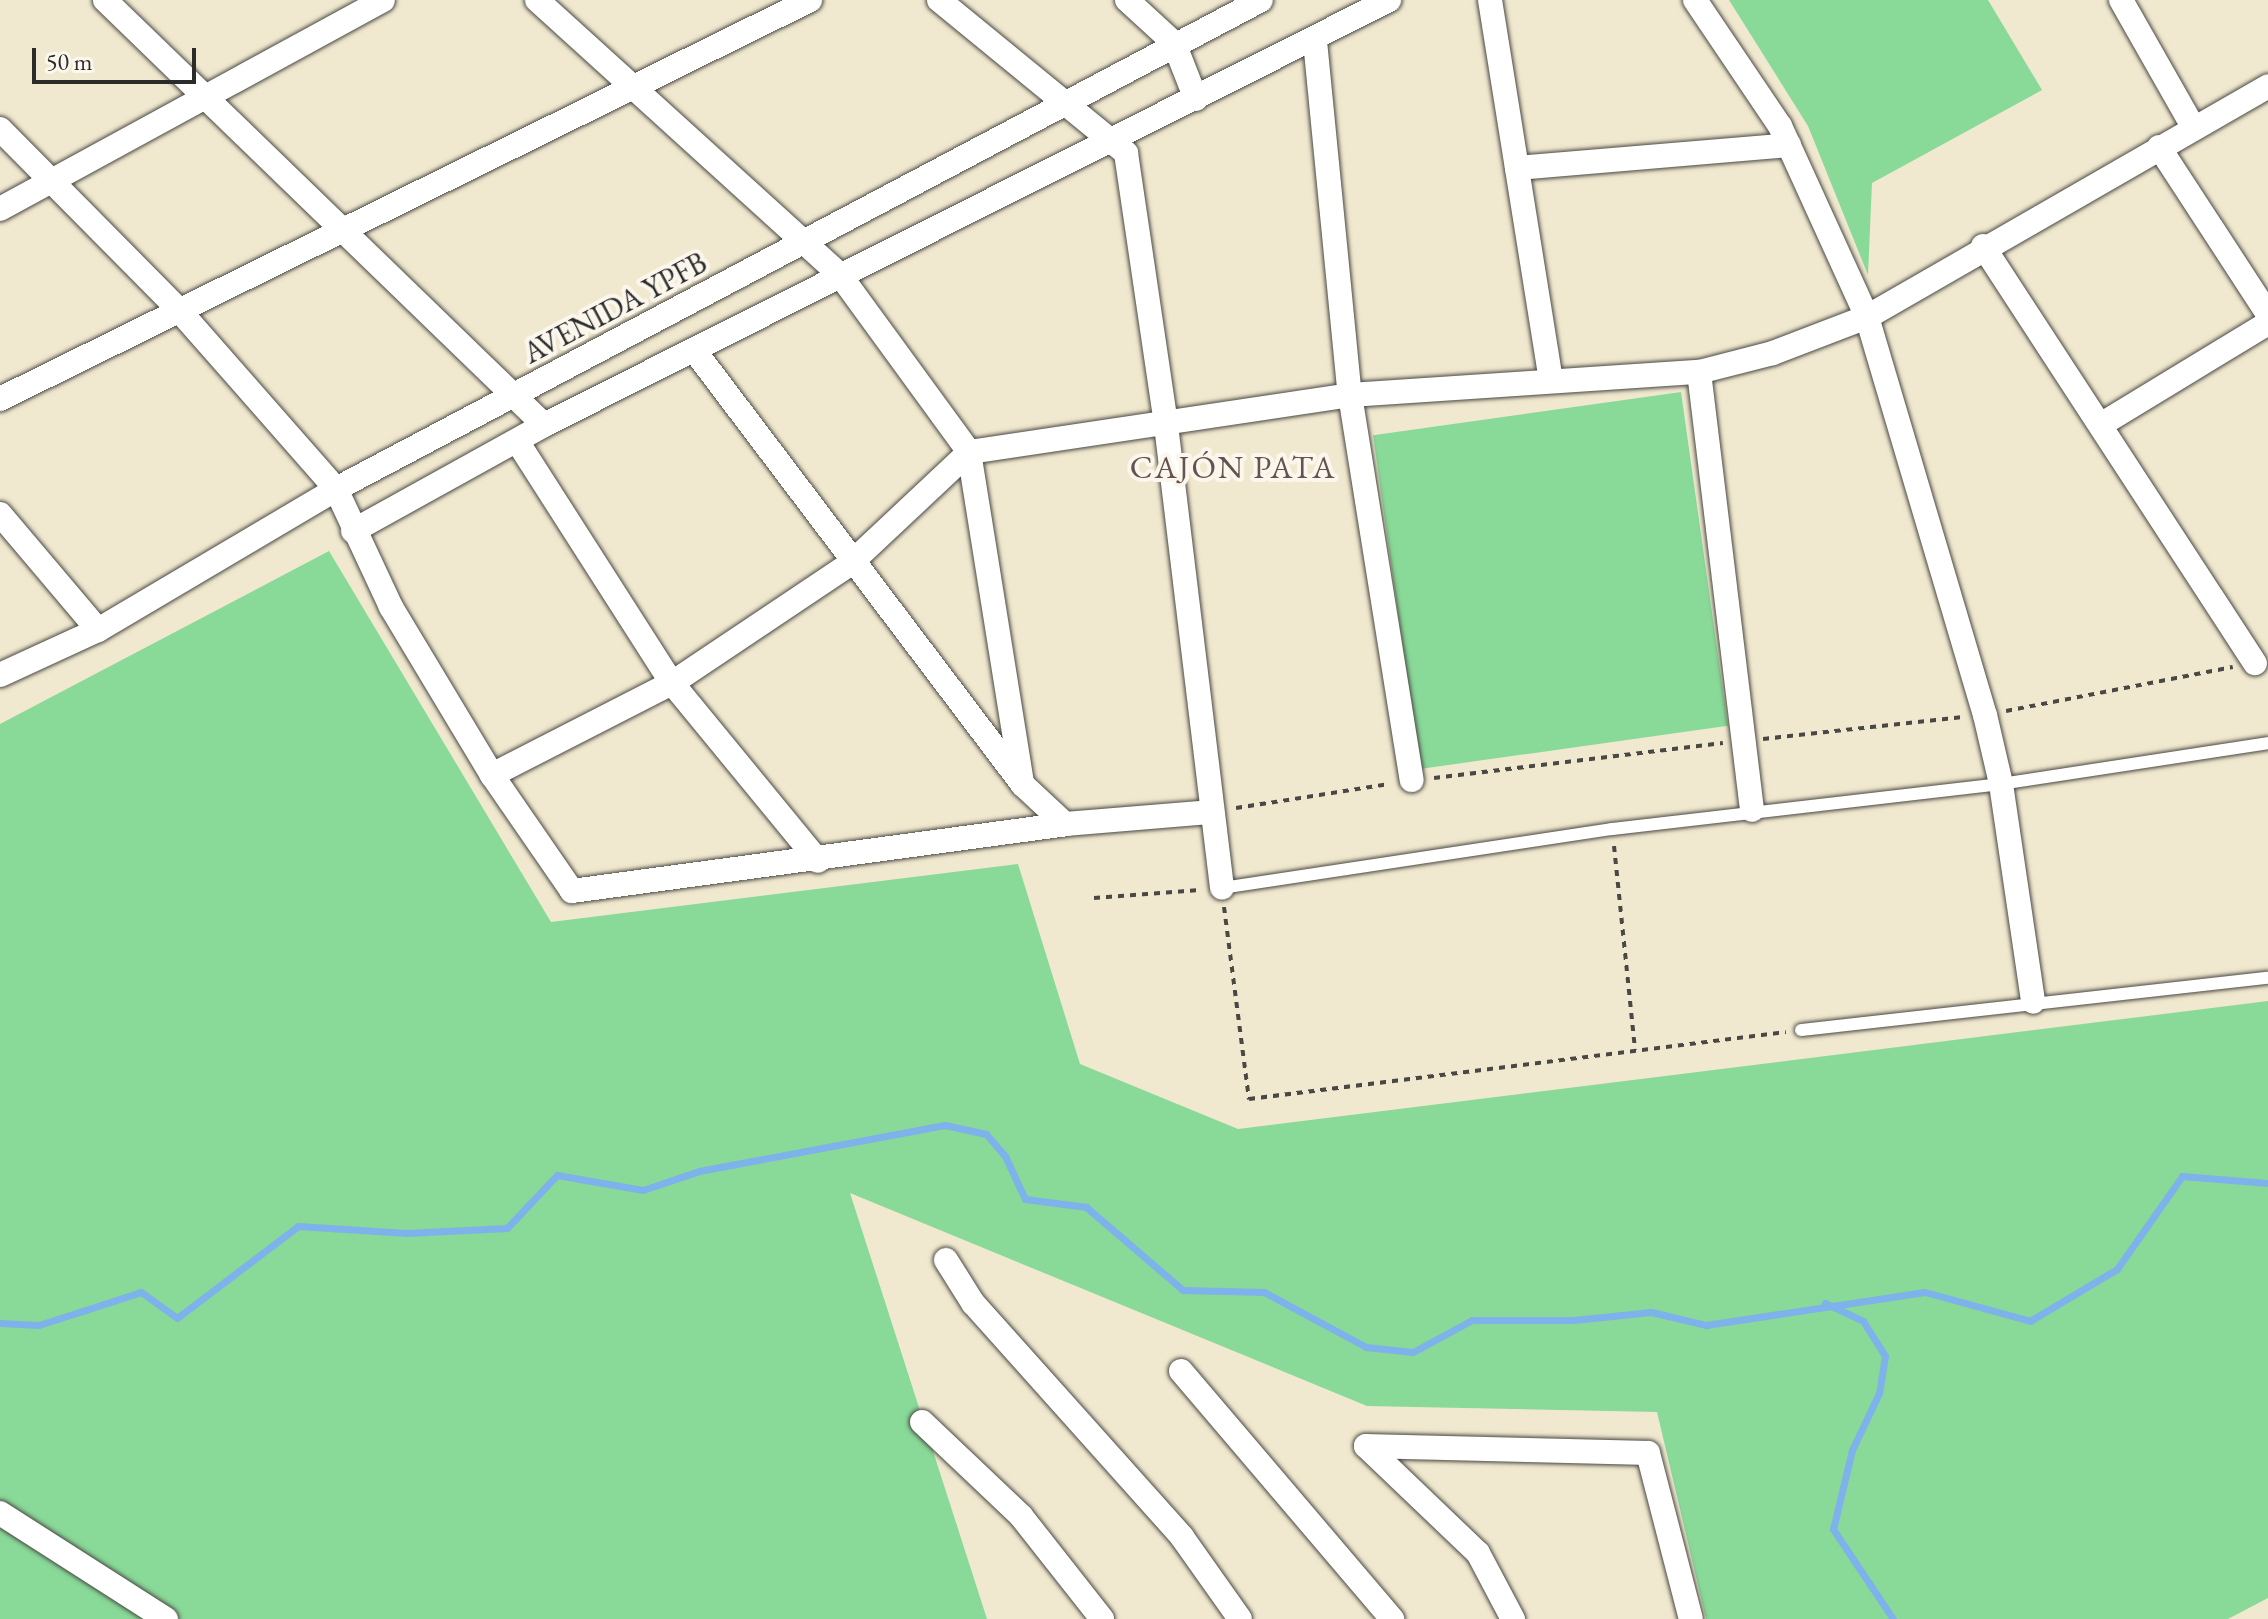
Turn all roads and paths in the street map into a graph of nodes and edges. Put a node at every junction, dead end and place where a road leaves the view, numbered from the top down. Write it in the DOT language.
graph roads {
  1 [pos="383,0"];
  2 [pos="537,0"];
  3 [pos="810,0"];
  4 [pos="939,0"];
  5 [pos="1127,0"];
  6 [pos="1261,0"];
  7 [pos="1389,0"];
  8 [pos="1490,0"];
  9 [pos="1695,0"];
  10 [pos="2121,0"];
  11 [pos="111,2"];
  12 [pos="1315,41"];
  13 [pos="1174,43"];
  14 [pos="632,86"];
  15 [pos="2268,86"];
  16 [pos="203,98"];
  17 [pos="1196,99"];
  18 [pos="1065,105"];
  19 [pos="2193,127"];
  20 [pos="0,129"];
  21 [pos="1110,142"];
  22 [pos="1789,145"];
  23 [pos="2159,147"];
  24 [pos="1517,168"];
  25 [pos="51,180"];
  26 [pos="0,209"];
  27 [pos="338,230"];
  28 [pos="805,243"];
  29 [pos="1983,246"];
  30 [pos="840,275"];
  31 [pos="178,309"];
  32 [pos="2268,314"];
  33 [pos="1867,317"];
  34 [pos="2268,323"];
  35 [pos="694,350"];
  36 [pos="1699,372"];
  37 [pos="1551,379"];
  38 [pos="1350,395"];
  39 [pos="514,396"];
  40 [pos="0,399"];
  41 [pos="2102,424"];
  42 [pos="544,425"];
  43 [pos="1166,425"];
  44 [pos="517,441"];
  45 [pos="969,452"];
  46 [pos="336,489"];
  47 [pos="0,514"];
  48 [pos="353,531"];
  49 [pos="851,563"];
  50 [pos="98,630"];
  51 [pos="2255,663"];
  52 [pos="0,675"];
  53 [pos="672,683"];
  54 [pos="2268,743"];
  55 [pos="492,775"];
  56 [pos="1412,780"];
  57 [pos="2001,784"];
  58 [pos="1023,785"];
  59 [pos="1752,810"];
  60 [pos="1210,812"];
  61 [pos="1065,824"];
  62 [pos="1612,829"];
  63 [pos="818,861"];
  64 [pos="1222,888"];
  65 [pos="1094,898"];
  66 [pos="2268,978"];
  67 [pos="2033,1002"];
  68 [pos="1801,1030"];
  69 [pos="1635,1050"];
  70 [pos="946,1260"];
  71 [pos="1181,1371"];
  72 [pos="922,1422"];
  73 [pos="0,1513"];
  74 [pos="166,1619"];
  75 [pos="1102,1619"];
  76 [pos="1240,1619"];
  77 [pos="1392,1619"];
  78 [pos="1513,1619"];
  79 [pos="1691,1619"];
  1 -- 16 [label="street"];
  2 -- 14 [label="street"];
  3 -- 14 [label="street"];
  4 -- 18 [label="street"];
  5 -- 13 [label="street"];
  6 -- 13 [label="street, AVENIDA YPFB"];
  7 -- 12 [label="street"];
  8 -- 24 [label="street"];
  9 -- 22 [label="street"];
  10 -- 19 [label="street"];
  11 -- 16 [label="street"];
  12 -- 17 [label="street"];
  12 -- 38 [label="street"];
  13 -- 17 [label="street"];
  13 -- 18 [label="street, AVENIDA YPFB"];
  14 -- 27 [label="street"];
  14 -- 28 [label="street"];
  15 -- 19 [label="street"];
  16 -- 25 [label="street"];
  16 -- 27 [label="street"];
  17 -- 21 [label="street"];
  18 -- 21 [label="street"];
  18 -- 28 [label="street, AVENIDA YPFB"];
  19 -- 23 [label="street"];
  20 -- 25 [label="street"];
  21 -- 30 [label="street"];
  21 -- 43 [label="street"];
  22 -- 24 [label="street"];
  22 -- 33 [label="street"];
  23 -- 29 [label="street"];
  23 -- 32 [label="street"];
  24 -- 37 [label="street"];
  25 -- 26 [label="street"];
  25 -- 31 [label="street"];
  27 -- 31 [label="street"];
  27 -- 39 [label="street"];
  28 -- 30 [label="street"];
  28 -- 39 [label="street, AVENIDA YPFB"];
  29 -- 33 [label="street"];
  29 -- 41 [label="street"];
  30 -- 35 [label="street"];
  30 -- 45 [label="street"];
  31 -- 40 [label="street"];
  31 -- 46 [label="street"];
  33 -- 36 [label="street"];
  33 -- 57 [label="street"];
  34 -- 41 [label="street"];
  35 -- 42 [label="street"];
  35 -- 49 [label="street"];
  36 -- 37 [label="street"];
  36 -- 59 [label="street"];
  37 -- 38 [label="street"];
  38 -- 43 [label="street"];
  38 -- 56 [label="street"];
  39 -- 42 [label="street"];
  39 -- 46 [label="street, AVENIDA YPFB"];
  41 -- 51 [label="street"];
  42 -- 44 [label="street"];
  43 -- 45 [label="street"];
  43 -- 60 [label="street"];
  44 -- 48 [label="street"];
  44 -- 53 [label="street"];
  45 -- 49 [label="street"];
  45 -- 58 [label="street"];
  46 -- 48 [label="street"];
  46 -- 50 [label="street, AVENIDA YPFB"];
  47 -- 50 [label="street"];
  48 -- 55 [label="street"];
  49 -- 53 [label="street"];
  49 -- 58 [label="street"];
  50 -- 52 [label="street, AVENIDA YPFB"];
  53 -- 55 [label="street"];
  53 -- 63 [label="street"];
  54 -- 57 [label="lane"];
  55 -- 63 [label="street"];
  57 -- 59 [label="lane"];
  57 -- 67 [label="street"];
  58 -- 61 [label="street"];
  59 -- 62 [label="lane"];
  60 -- 61 [label="street"];
  60 -- 64 [label="street"];
  61 -- 63 [label="street"];
  62 -- 64 [label="lane"];
  62 -- 69 [label="path"];
  64 -- 65 [label="path"];
  64 -- 69 [label="path"];
  66 -- 67 [label="lane"];
  67 -- 68 [label="lane"];
  68 -- 69 [label="path"];
  70 -- 76 [label="street"];
  71 -- 77 [label="street"];
  72 -- 75 [label="street"];
  73 -- 74 [label="street"];
  78 -- 79 [label="street"];
}
